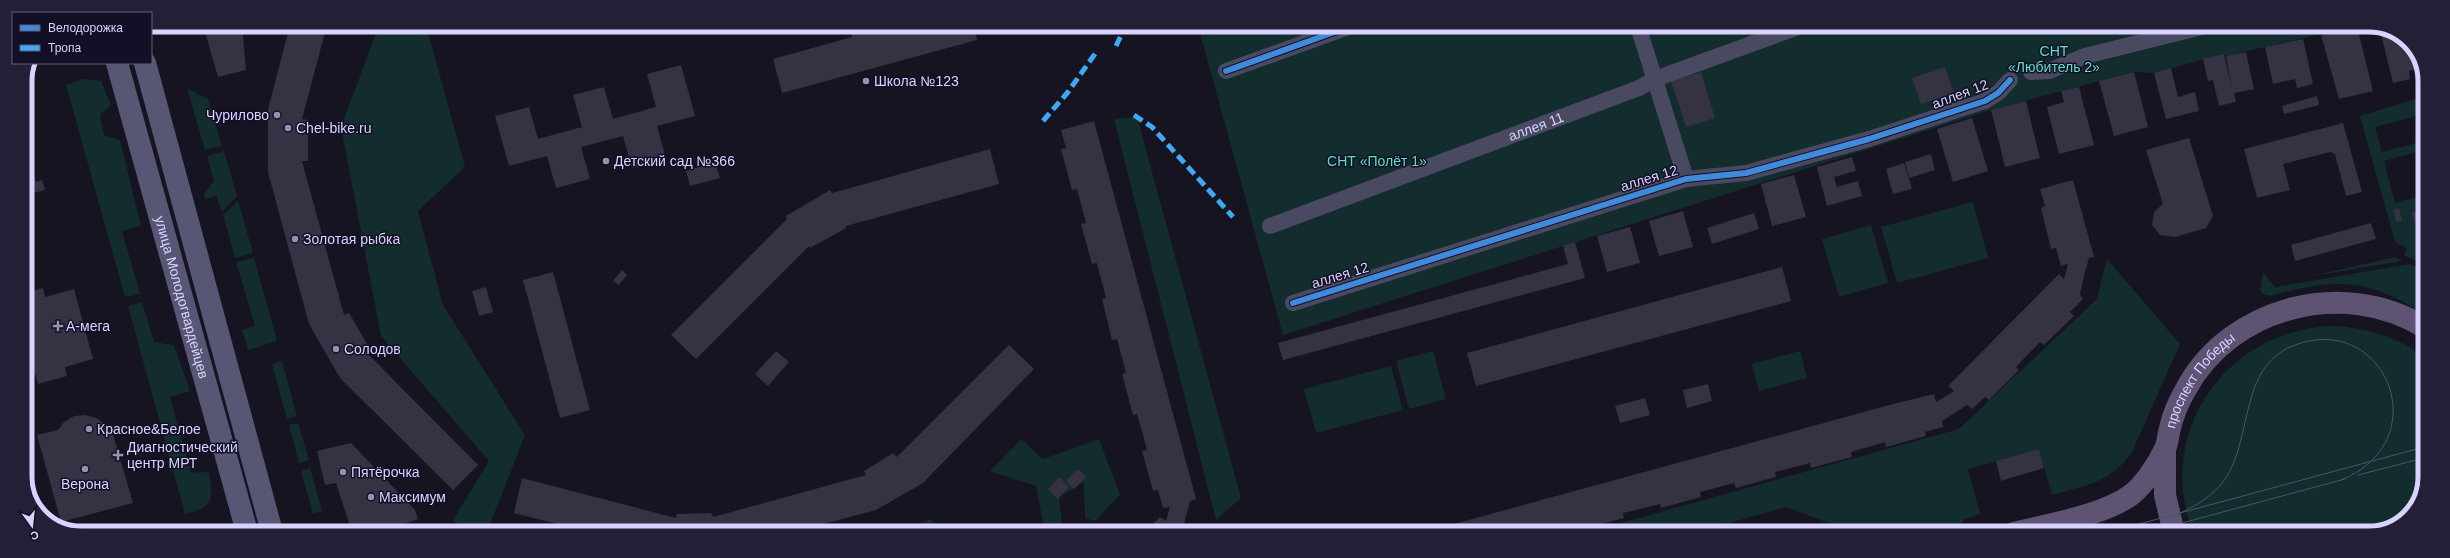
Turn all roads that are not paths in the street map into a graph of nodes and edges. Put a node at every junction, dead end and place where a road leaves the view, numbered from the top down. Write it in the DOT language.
graph roads {
  1 [pos="1334,32"];
  2 [pos="1640,32"];
  3 [pos="1784,32"];
  4 [pos="2182,32"];
  5 [pos="117,64"];
  6 [pos="145,64"];
  7 [pos="1226,71"];
  8 [pos="2032,72"];
  9 [pos="1655,79"];
  10 [pos="2010,80"];
  11 [pos="1686,179"];
  12 [pos="1270,226"];
  13 [pos="1293,303"];
  14 [pos="2418,324"];
  15 [pos="2165,448"];
  16 [pos="245,526"];
  17 [pos="270,526"];
  18 [pos="2040,526"];
  19 [pos="2172,526"];
  1 -- 7 [label="street"];
  2 -- 9 [label="street"];
  3 -- 9 [label="street, аллея 11"];
  4 -- 8 [label="street"];
  5 -- 16 [label="main road, улица Молодогвардейцев"];
  6 -- 17 [label="main road, улица Молодогвардейцев"];
  9 -- 11 [label="street"];
  9 -- 12 [label="street, аллея 11"];
  10 -- 11 [label="street, аллея 12"];
  11 -- 13 [label="street, аллея 12"];
  14 -- 15 [label="main road, проспект Победы"];
  15 -- 18 [label="main road, проспект Победы"];
  15 -- 19 [label="main road"];
}
